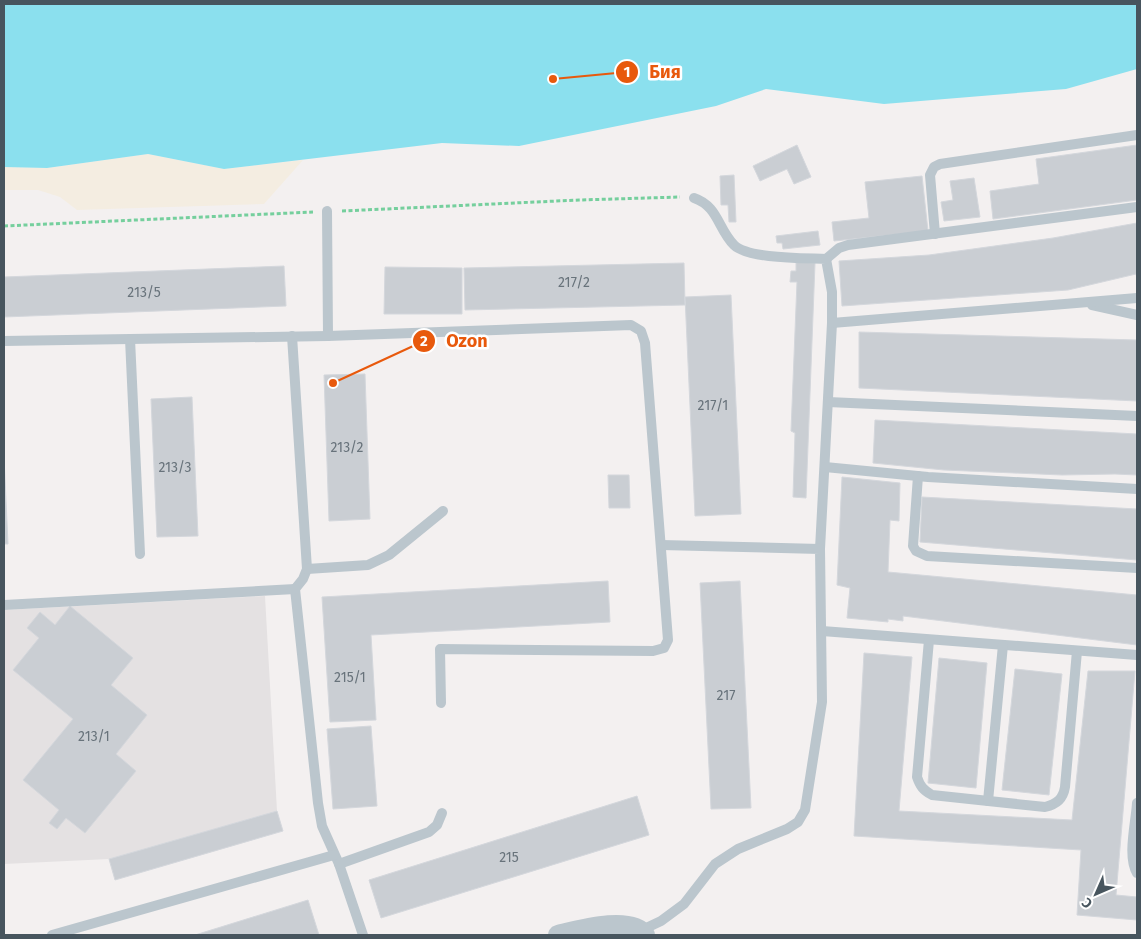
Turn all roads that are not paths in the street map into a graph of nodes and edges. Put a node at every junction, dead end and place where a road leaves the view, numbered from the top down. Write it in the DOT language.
graph roads {
  1 [pos="1137,135"];
  2 [pos="694,198"];
  3 [pos="1137,207"];
  4 [pos="327,211"];
  5 [pos="935,234"];
  6 [pos="826,259"];
  7 [pos="1137,298"];
  8 [pos="1084,303"];
  9 [pos="1137,315"];
  10 [pos="832,323"];
  11 [pos="292,336"];
  12 [pos="328,336"];
  13 [pos="130,339"];
  14 [pos="4,340"];
  15 [pos="828,402"];
  16 [pos="1137,416"];
  17 [pos="824,467"];
  18 [pos="918,476"];
  19 [pos="1137,489"];
  20 [pos="444,510"];
  21 [pos="661,545"];
  22 [pos="820,549"];
  23 [pos="140,554"];
  24 [pos="1137,568"];
  25 [pos="307,569"];
  26 [pos="294,589"];
  27 [pos="4,605"];
  28 [pos="822,631"];
  29 [pos="929,640"];
  30 [pos="1003,645"];
  31 [pos="1077,651"];
  32 [pos="1137,655"];
  33 [pos="441,702"];
  34 [pos="988,801"];
  35 [pos="1137,803"];
  36 [pos="442,813"];
  37 [pos="337,860"];
  38 [pos="1137,873"];
  39 [pos="643,933"];
  40 [pos="52,935"];
  41 [pos="363,935"];
  42 [pos="558,935"];
  1 -- 5 [label="lane"];
  2 -- 6 [label="lane"];
  3 -- 5 [label="lane"];
  4 -- 12 [label="lane"];
  5 -- 6 [label="lane"];
  6 -- 10 [label="lane"];
  7 -- 8 [label="lane"];
  8 -- 9 [label="lane"];
  8 -- 10 [label="lane"];
  10 -- 15 [label="lane"];
  11 -- 12 [label="lane"];
  11 -- 13 [label="lane"];
  11 -- 25 [label="lane"];
  12 -- 21 [label="lane"];
  13 -- 14 [label="lane"];
  13 -- 23 [label="lane"];
  15 -- 16 [label="lane"];
  15 -- 17 [label="lane"];
  17 -- 18 [label="lane"];
  17 -- 22 [label="lane"];
  18 -- 19 [label="lane"];
  18 -- 24 [label="lane"];
  20 -- 25 [label="lane"];
  21 -- 22 [label="lane"];
  21 -- 33 [label="lane"];
  22 -- 28 [label="lane"];
  25 -- 26 [label="lane"];
  26 -- 27 [label="lane"];
  26 -- 37 [label="lane"];
  28 -- 29 [label="lane"];
  28 -- 39 [label="lane"];
  29 -- 30 [label="lane"];
  29 -- 34 [label="lane"];
  30 -- 31 [label="lane"];
  30 -- 34 [label="lane"];
  31 -- 32 [label="lane"];
  31 -- 34 [label="lane"];
  35 -- 38 [label="lane"];
  36 -- 37 [label="lane"];
  37 -- 40 [label="lane"];
  37 -- 41 [label="lane"];
  39 -- 42 [label="street"];
}
